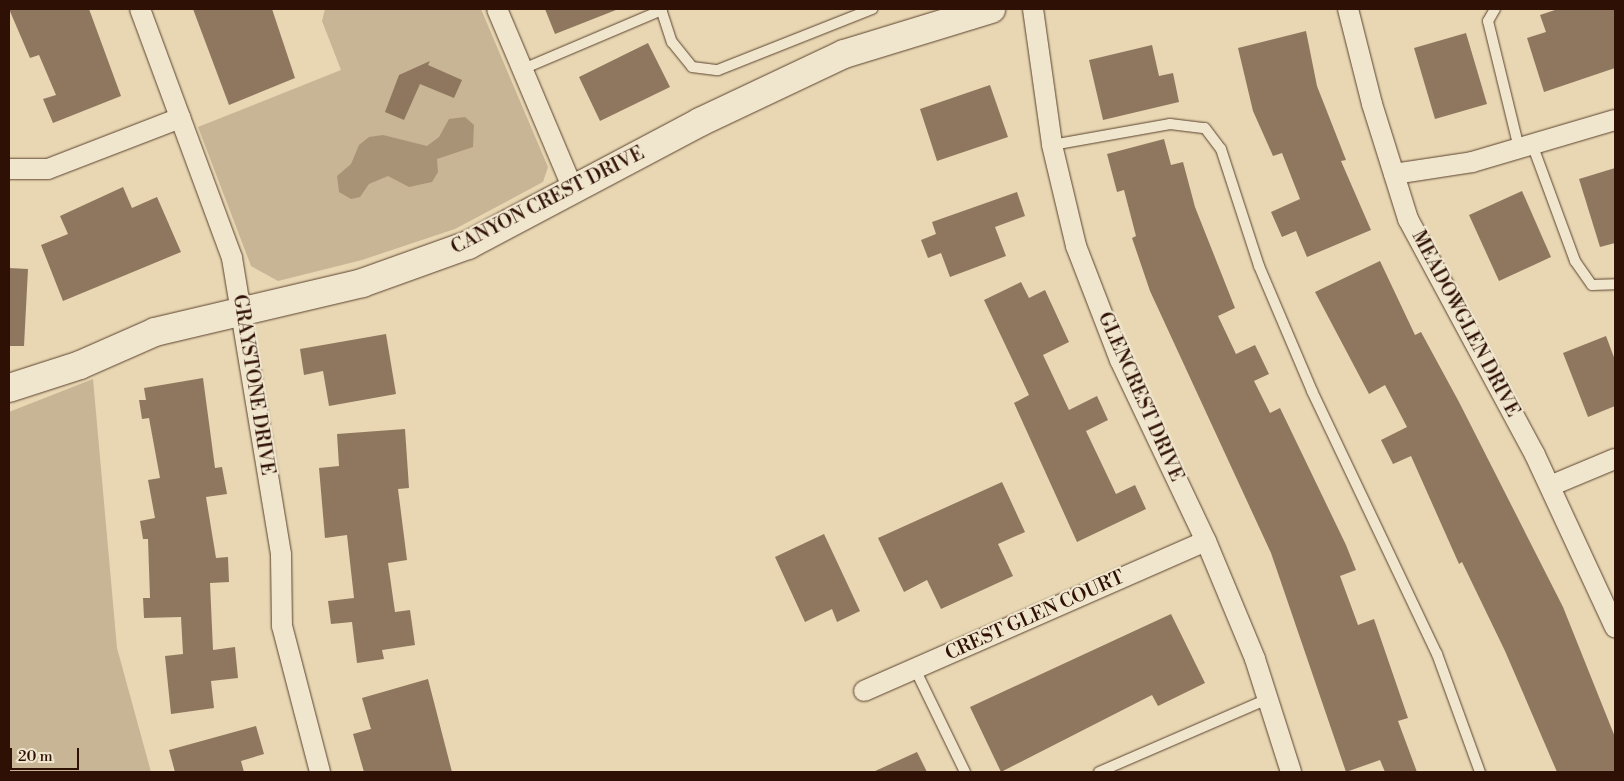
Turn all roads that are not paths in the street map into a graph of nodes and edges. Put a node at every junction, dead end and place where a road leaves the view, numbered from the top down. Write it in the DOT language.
graph roads {
  1 [pos="140,9"];
  2 [pos="497,9"];
  3 [pos="872,9"];
  4 [pos="991,9"];
  5 [pos="1033,9"];
  6 [pos="1348,9"];
  7 [pos="1495,9"];
  8 [pos="661,10"];
  9 [pos="523,69"];
  10 [pos="180,118"];
  11 [pos="1615,120"];
  12 [pos="1052,145"];
  13 [pos="1526,146"];
  14 [pos="9,169"];
  15 [pos="1394,174"];
  16 [pos="574,191"];
  17 [pos="1615,284"];
  18 [pos="241,310"];
  19 [pos="9,388"];
  20 [pos="1615,458"];
  21 [pos="1550,486"];
  22 [pos="1206,541"];
  23 [pos="1615,627"];
  24 [pos="915,669"];
  25 [pos="864,691"];
  26 [pos="1268,699"];
  27 [pos="320,772"];
  28 [pos="965,772"];
  29 [pos="1099,772"];
  30 [pos="1292,772"];
  31 [pos="1480,772"];
  1 -- 10 [label="street, GRAYSTONE DRIVE"];
  2 -- 9 [label="street"];
  3 -- 8 [label="lane"];
  4 -- 16 [label="street, CANYON CREST DRIVE"];
  5 -- 12 [label="street, GLENCREST DRIVE"];
  6 -- 15 [label="street, MEADOWGLEN DRIVE"];
  7 -- 13 [label="lane"];
  8 -- 9 [label="lane"];
  9 -- 16 [label="street"];
  10 -- 14 [label="street"];
  10 -- 18 [label="street, GRAYSTONE DRIVE"];
  11 -- 13 [label="street"];
  12 -- 22 [label="street, GLENCREST DRIVE"];
  12 -- 31 [label="lane"];
  13 -- 15 [label="street"];
  13 -- 17 [label="lane"];
  15 -- 21 [label="street, MEADOWGLEN DRIVE"];
  16 -- 18 [label="street, CANYON CREST DRIVE"];
  18 -- 19 [label="street, CANYON CREST DRIVE"];
  18 -- 27 [label="street, GRAYSTONE DRIVE"];
  20 -- 21 [label="street"];
  21 -- 23 [label="street, MEADOWGLEN DRIVE"];
  22 -- 24 [label="street, CREST GLEN COURT"];
  22 -- 26 [label="street, GLENCREST DRIVE"];
  24 -- 25 [label="street, CREST GLEN COURT"];
  24 -- 28 [label="lane"];
  26 -- 29 [label="lane"];
  26 -- 30 [label="street, GLENCREST DRIVE"];
}
